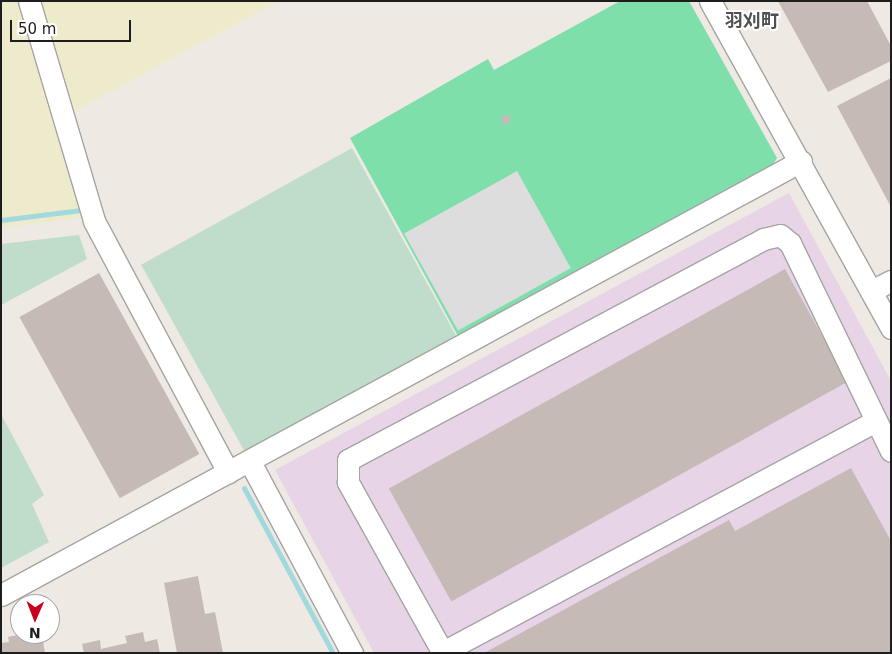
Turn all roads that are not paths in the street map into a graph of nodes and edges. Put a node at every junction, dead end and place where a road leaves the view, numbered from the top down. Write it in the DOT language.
graph roads {
  1 [pos="29,1"];
  2 [pos="710,1"];
  3 [pos="801,161"];
  4 [pos="891,281"];
  5 [pos="871,291"];
  6 [pos="891,328"];
  7 [pos="876,421"];
  8 [pos="891,451"];
  9 [pos="250,462"];
  10 [pos="228,472"];
  11 [pos="1,595"];
  12 [pos="443,652"];
  13 [pos="352,653"];
  1 -- 10 [label="street"];
  2 -- 3 [label="street"];
  3 -- 5 [label="street"];
  3 -- 9 [label="street"];
  4 -- 5 [label="street"];
  5 -- 6 [label="street"];
  7 -- 8 [label="street"];
  7 -- 12 [label="street"];
  7 -- 12 [label="street"];
  9 -- 10 [label="street"];
  9 -- 13 [label="street"];
  10 -- 11 [label="street"];
}
